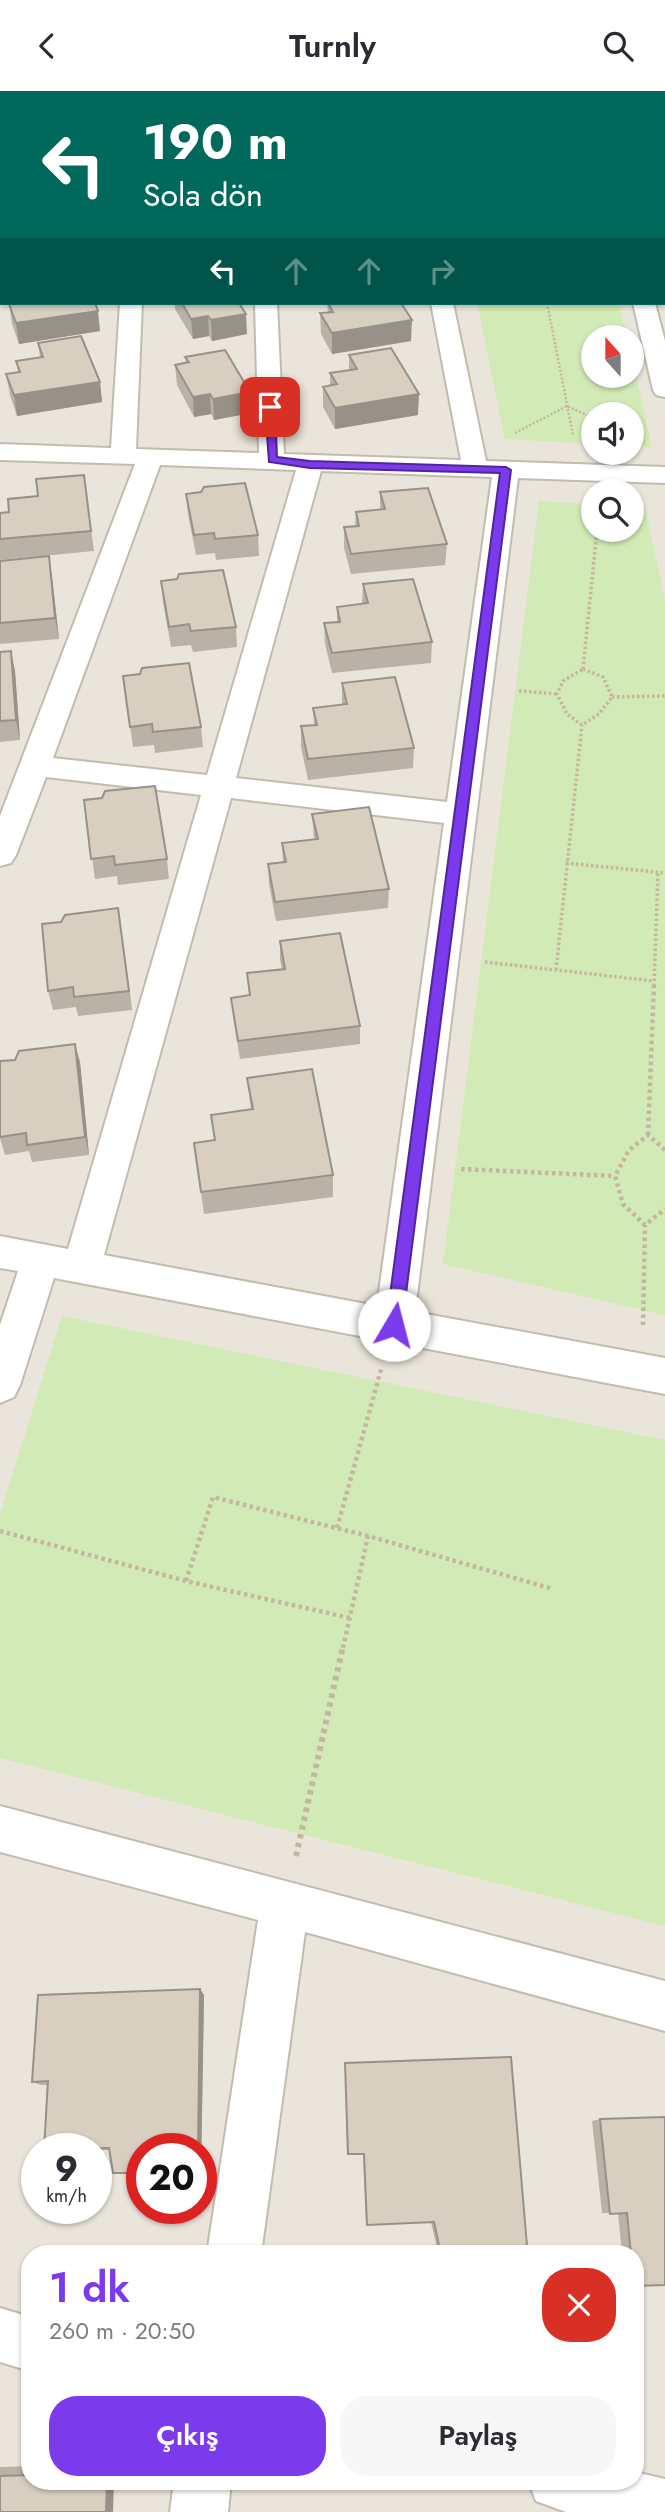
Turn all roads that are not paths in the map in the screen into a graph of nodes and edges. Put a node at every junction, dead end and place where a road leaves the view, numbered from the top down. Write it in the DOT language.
graph roads {
  1 [pos="131,305"];
  2 [pos="266,305"];
  3 [pos="443,305"];
  4 [pos="644,305"];
  5 [pos="665,390"];
  6 [pos="0,452"];
  7 [pos="137,456"];
  8 [pos="272,460"];
  9 [pos="310,465"];
  10 [pos="490,470"];
  11 [pos="662,475"];
  12 [pos="665,501"];
  13 [pos="35,766"];
  14 [pos="218,787"];
  15 [pos="462,814"];
  16 [pos="0,855"];
  17 [pos="0,1252"];
  18 [pos="41,1259"];
  19 [pos="82,1267"];
  20 [pos="394,1325"];
  21 [pos="653,1373"];
  22 [pos="0,1385"];
  23 [pos="0,1829"];
  24 [pos="285,1903"];
  25 [pos="665,2006"];
  26 [pos="235,2245"];
  27 [pos="0,2335"];
  28 [pos="21,2341"];
  29 [pos="202,2490"];
  30 [pos="592,2490"];
  31 [pos="665,2508"];
  32 [pos="199,2512"];
  1 -- 7 [label="lane"];
  2 -- 8 [label="lane"];
  3 -- 10 [label="lane"];
  4 -- 5 [label="lane"];
  6 -- 7 [label="lane"];
  7 -- 8 [label="lane"];
  7 -- 13 [label="lane"];
  8 -- 9 [label="lane"];
  9 -- 10 [label="lane"];
  9 -- 14 [label="lane"];
  10 -- 11 [label="lane"];
  10 -- 15 [label="lane"];
  11 -- 12 [label="lane"];
  13 -- 14 [label="lane"];
  13 -- 16 [label="lane"];
  14 -- 15 [label="lane"];
  14 -- 19 [label="lane"];
  15 -- 20 [label="lane"];
  17 -- 18 [label="lane"];
  18 -- 19 [label="lane"];
  18 -- 22 [label="lane"];
  19 -- 20 [label="lane"];
  20 -- 21 [label="lane"];
  23 -- 24 [label="lane"];
  24 -- 25 [label="lane"];
  24 -- 26 [label="lane"];
  27 -- 28 [label="lane"];
  29 -- 32 [label="lane"];
  30 -- 31 [label="lane"];
}
